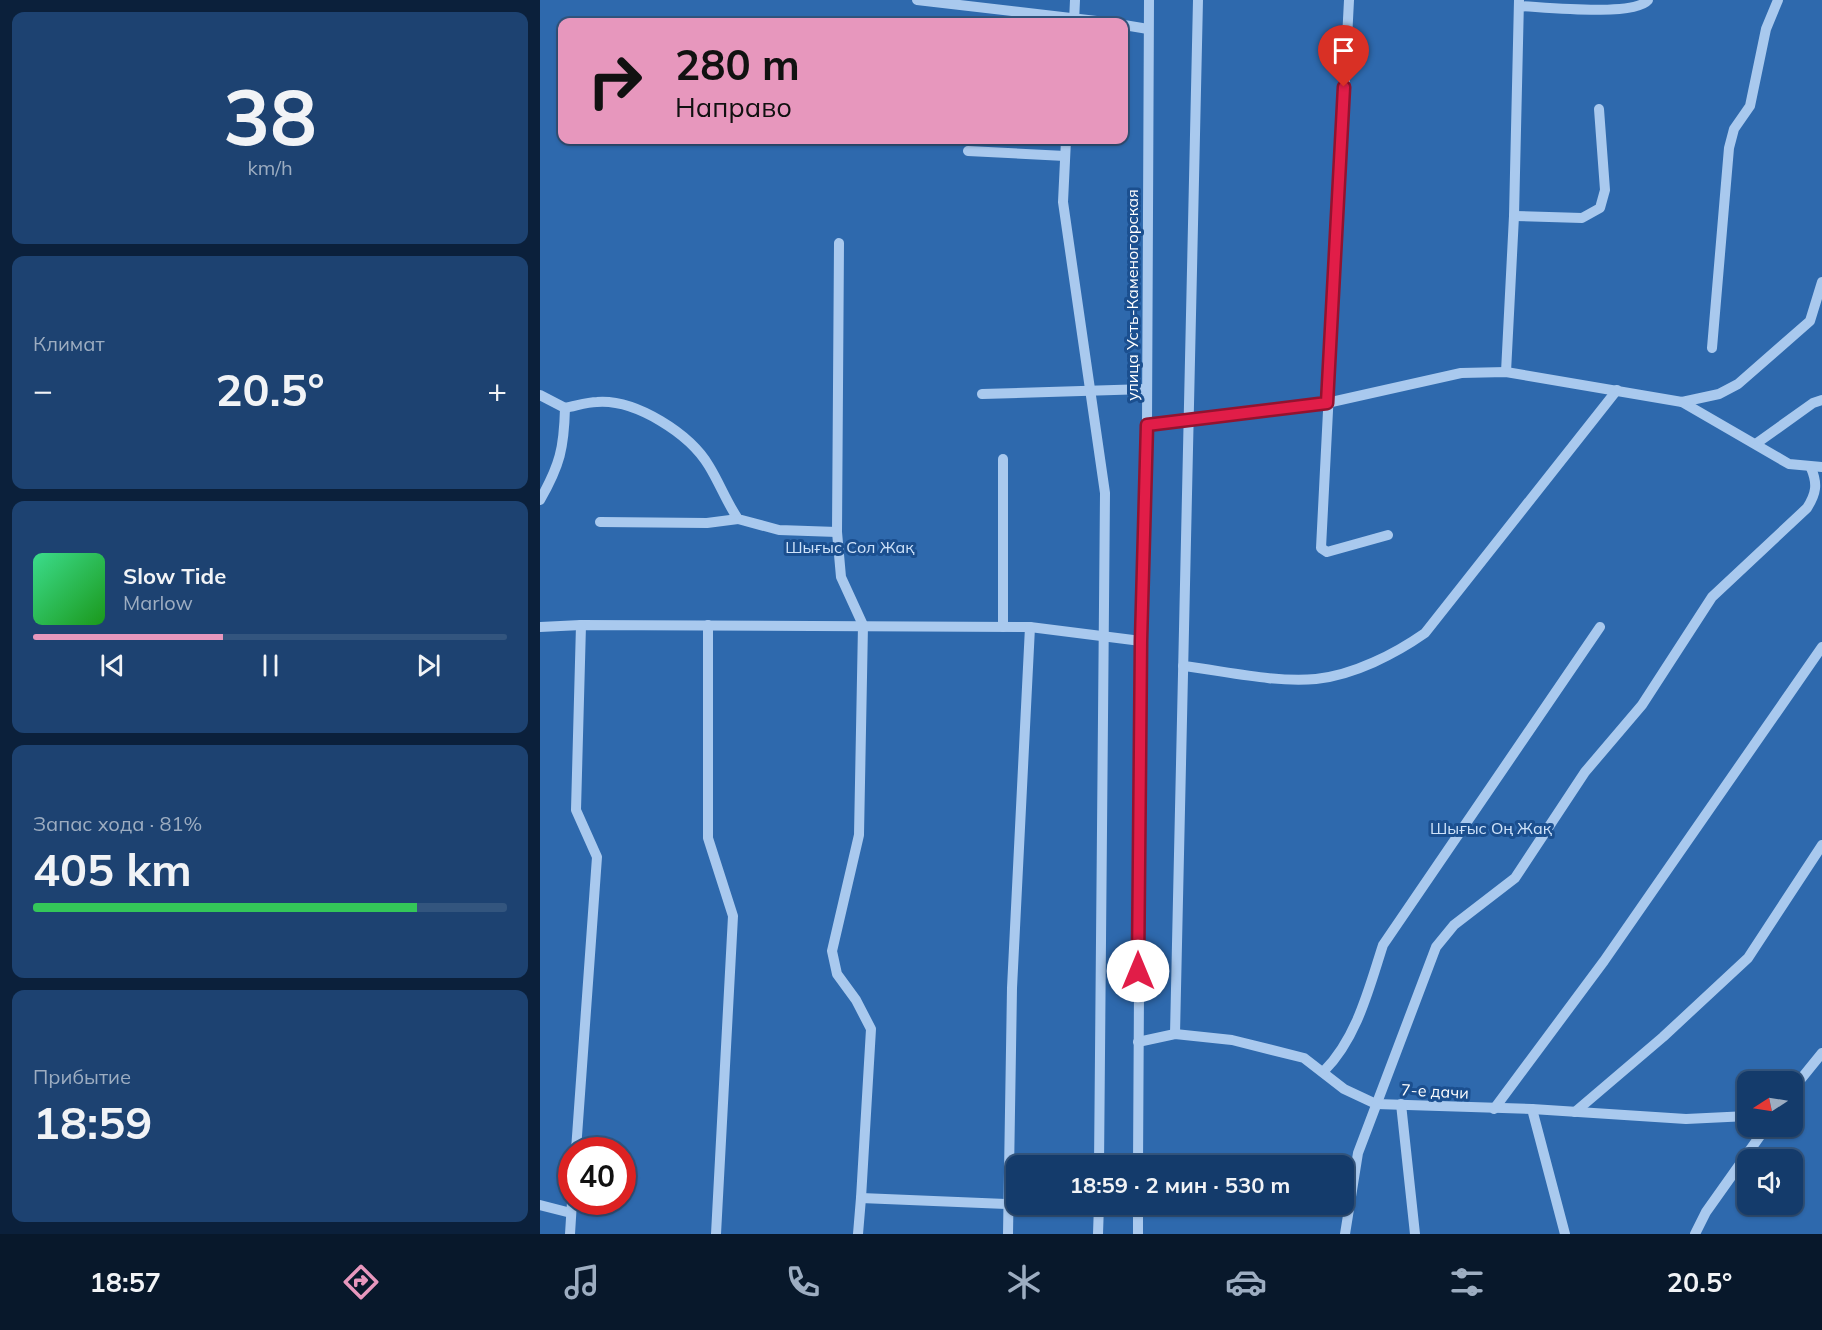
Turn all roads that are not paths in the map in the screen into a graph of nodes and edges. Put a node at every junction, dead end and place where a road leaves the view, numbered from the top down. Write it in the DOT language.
graph roads {
  1 [pos="917,0"];
  2 [pos="1075,0"];
  3 [pos="1149,0"];
  4 [pos="1198,0"];
  5 [pos="1349,0"];
  6 [pos="1648,0"];
  7 [pos="1778,0"];
  8 [pos="1519,3"];
  9 [pos="1058,18"];
  10 [pos="1074,18"];
  11 [pos="1128,26"];
  12 [pos="1148,29"];
  13 [pos="1599,109"];
  14 [pos="1066,144"];
  15 [pos="968,151"];
  16 [pos="1065,156"];
  17 [pos="1514,216"];
  18 [pos="839,243"];
  19 [pos="1822,282"];
  20 [pos="1712,348"];
  21 [pos="1506,372"];
  22 [pos="1147,389"];
  23 [pos="1617,390"];
  24 [pos="1091,391"];
  25 [pos="982,394"];
  26 [pos="540,395"];
  27 [pos="1822,400"];
  28 [pos="1682,402"];
  29 [pos="1327,403"];
  30 [pos="565,408"];
  31 [pos="1190,422"];
  32 [pos="1147,425"];
  33 [pos="1757,443"];
  34 [pos="1003,459"];
  35 [pos="1816,468"];
  36 [pos="540,500"];
  37 [pos="738,519"];
  38 [pos="600,522"];
  39 [pos="837,532"];
  40 [pos="1388,535"];
  41 [pos="582,625"];
  42 [pos="708,625"];
  43 [pos="863,625"];
  44 [pos="540,627"];
  45 [pos="1003,627"];
  46 [pos="1030,627"];
  47 [pos="1600,627"];
  48 [pos="1105,638"];
  49 [pos="1141,641"];
  50 [pos="1822,647"];
  51 [pos="1183,666"];
  52 [pos="1822,845"];
  53 [pos="1175,1034"];
  54 [pos="1138,1042"];
  55 [pos="1822,1053"];
  56 [pos="1324,1071"];
  57 [pos="1803,1076"];
  58 [pos="1376,1104"];
  59 [pos="1401,1104"];
  60 [pos="1494,1109"];
  61 [pos="1532,1109"];
  62 [pos="1575,1112"];
  63 [pos="1737,1117"];
  64 [pos="577,1137"];
  65 [pos="1759,1137"];
  66 [pos="1010,1155"];
  67 [pos="1099,1155"];
  68 [pos="1138,1155"];
  69 [pos="861,1198"];
  70 [pos="540,1205"];
  71 [pos="1006,1205"];
  72 [pos="558,1206"];
  73 [pos="571,1215"];
  74 [pos="1009,1215"];
  75 [pos="1099,1215"];
  76 [pos="1138,1215"];
  77 [pos="570,1234"];
  78 [pos="716,1234"];
  79 [pos="855,1234"];
  80 [pos="1008,1234"];
  81 [pos="1098,1234"];
  82 [pos="1138,1234"];
  83 [pos="1345,1234"];
  84 [pos="1415,1234"];
  85 [pos="1565,1234"];
  86 [pos="1695,1234"];
  1 -- 9 [label="street"];
  2 -- 10 [label="street"];
  3 -- 12 [label="street, улица Усть-Каменогорская"];
  4 -- 31 [label="street"];
  5 -- 29 [label="street"];
  6 -- 8 [label="street"];
  7 -- 20 [label="street"];
  8 -- 17 [label="street"];
  11 -- 12 [label="street"];
  12 -- 22 [label="street, улица Усть-Каменогорская"];
  13 -- 17 [label="street"];
  14 -- 16 [label="street"];
  15 -- 16 [label="street"];
  16 -- 24 [label="street"];
  17 -- 21 [label="street"];
  18 -- 39 [label="street"];
  19 -- 28 [label="street"];
  21 -- 23 [label="street"];
  21 -- 29 [label="street"];
  22 -- 24 [label="street"];
  22 -- 32 [label="street, улица Усть-Каменогорская"];
  23 -- 28 [label="street"];
  23 -- 51 [label="street"];
  24 -- 25 [label="street"];
  24 -- 48 [label="street"];
  26 -- 30 [label="street"];
  27 -- 33 [label="street"];
  28 -- 33 [label="street"];
  29 -- 31 [label="street"];
  29 -- 40 [label="street"];
  30 -- 36 [label="street"];
  30 -- 37 [label="street"];
  31 -- 32 [label="street"];
  31 -- 51 [label="street"];
  32 -- 49 [label="street, улица Усть-Каменогорская"];
  33 -- 35 [label="street"];
  34 -- 45 [label="street"];
  35 -- 58 [label="street"];
  37 -- 38 [label="street"];
  37 -- 39 [label="street"];
  39 -- 43 [label="street"];
  41 -- 42 [label="street"];
  41 -- 44 [label="street"];
  41 -- 64 [label="street"];
  42 -- 43 [label="street"];
  42 -- 78 [label="street"];
  43 -- 45 [label="street"];
  43 -- 69 [label="street"];
  45 -- 46 [label="street"];
  46 -- 48 [label="street"];
  46 -- 66 [label="street"];
  47 -- 56 [label="street"];
  48 -- 49 [label="street"];
  48 -- 67 [label="street"];
  49 -- 54 [label="street, улица Усть-Каменогорская"];
  50 -- 60 [label="street"];
  51 -- 53 [label="street"];
  52 -- 62 [label="street"];
  53 -- 54 [label="street, 7-е дачи"];
  53 -- 56 [label="street, 7-е дачи"];
  54 -- 68 [label="street, улица Усть-Каменогорская"];
  55 -- 57 [label="street"];
  56 -- 58 [label="street, 7-е дачи"];
  58 -- 59 [label="street, 7-е дачи"];
  58 -- 83 [label="street"];
  59 -- 60 [label="street, 7-е дачи"];
  59 -- 84 [label="street"];
  60 -- 61 [label="street, 7-е дачи"];
  61 -- 62 [label="street, 7-е дачи"];
  61 -- 85 [label="street"];
  62 -- 63 [label="street, 7-е дачи"];
  65 -- 86 [label="street"];
  69 -- 71 [label="street"];
  69 -- 79 [label="street"];
  70 -- 72 [label="street"];
  73 -- 77 [label="street"];
  74 -- 80 [label="street"];
  75 -- 81 [label="street"];
  76 -- 82 [label="street"];
}
